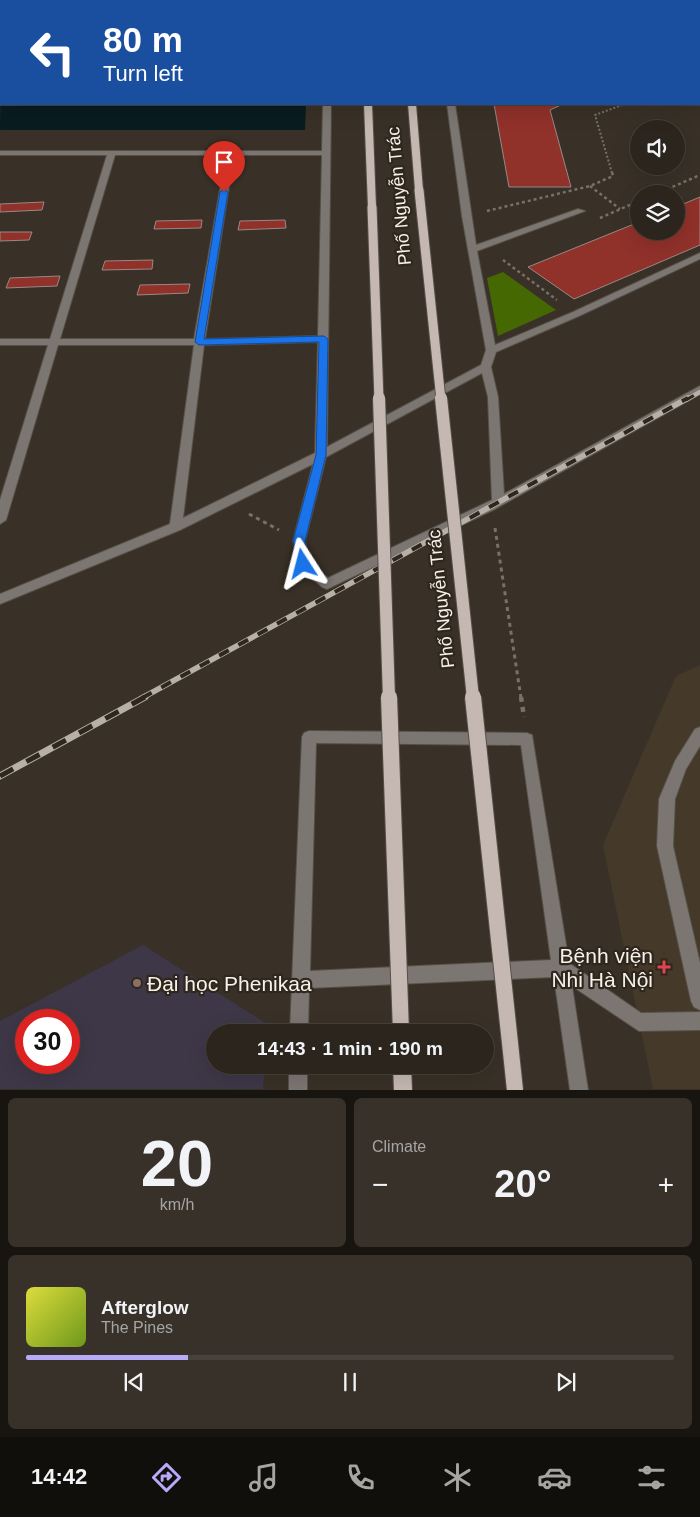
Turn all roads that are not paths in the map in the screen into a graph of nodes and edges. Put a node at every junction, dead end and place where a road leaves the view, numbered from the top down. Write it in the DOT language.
graph roads {
  1 [pos="327,105"];
  2 [pos="368,105"];
  3 [pos="412,105"];
  4 [pos="451,105"];
  5 [pos="0,153"];
  6 [pos="112,153"];
  7 [pos="324,153"];
  8 [pos="230,154"];
  9 [pos="581,211"];
  10 [pos="473,249"];
  11 [pos="700,256"];
  12 [pos="324,339"];
  13 [pos="0,342"];
  14 [pos="54,342"];
  15 [pos="199,342"];
  16 [pos="491,350"];
  17 [pos="486,367"];
  18 [pos="700,389"];
  19 [pos="321,455"];
  20 [pos="498,501"];
  21 [pos="0,520"];
  22 [pos="176,527"];
  23 [pos="0,599"];
  24 [pos="700,733"];
  25 [pos="561,968"];
  26 [pos="697,977"];
  27 [pos="300,980"];
  28 [pos="700,1001"];
  29 [pos="700,1021"];
  30 [pos="299,1024"];
  31 [pos="401,1024"];
  32 [pos="298,1074"];
  33 [pos="402,1074"];
  34 [pos="298,1090"];
  35 [pos="403,1090"];
  36 [pos="515,1090"];
  37 [pos="579,1090"];
  1 -- 7 [label="street"];
  2 -- 31 [label="main road, Phố Nguyễn Trác, bridge"];
  3 -- 36 [label="main road, Phố Nguyễn Trác, bridge"];
  4 -- 10 [label="street"];
  5 -- 6 [label="street"];
  6 -- 8 [label="street"];
  6 -- 14 [label="street"];
  7 -- 8 [label="street"];
  7 -- 12 [label="street"];
  8 -- 15 [label="street"];
  9 -- 10 [label="street"];
  10 -- 16 [label="street"];
  11 -- 16 [label="street"];
  12 -- 15 [label="street"];
  12 -- 19 [label="street"];
  13 -- 14 [label="street"];
  14 -- 15 [label="street"];
  14 -- 21 [label="street"];
  15 -- 22 [label="street"];
  16 -- 17 [label="street"];
  17 -- 19 [label="street"];
  17 -- 20 [label="street"];
  18 -- 20 [label="street"];
  19 -- 20 [label="street"];
  19 -- 22 [label="street"];
  22 -- 23 [label="street"];
  24 -- 26 [label="street"];
  25 -- 27 [label="street"];
  25 -- 27 [label="street"];
  25 -- 29 [label="street"];
  25 -- 37 [label="street"];
  26 -- 28 [label="street"];
  27 -- 30 [label="street"];
  32 -- 34 [label="street"];
  33 -- 35 [label="main road"];
}
